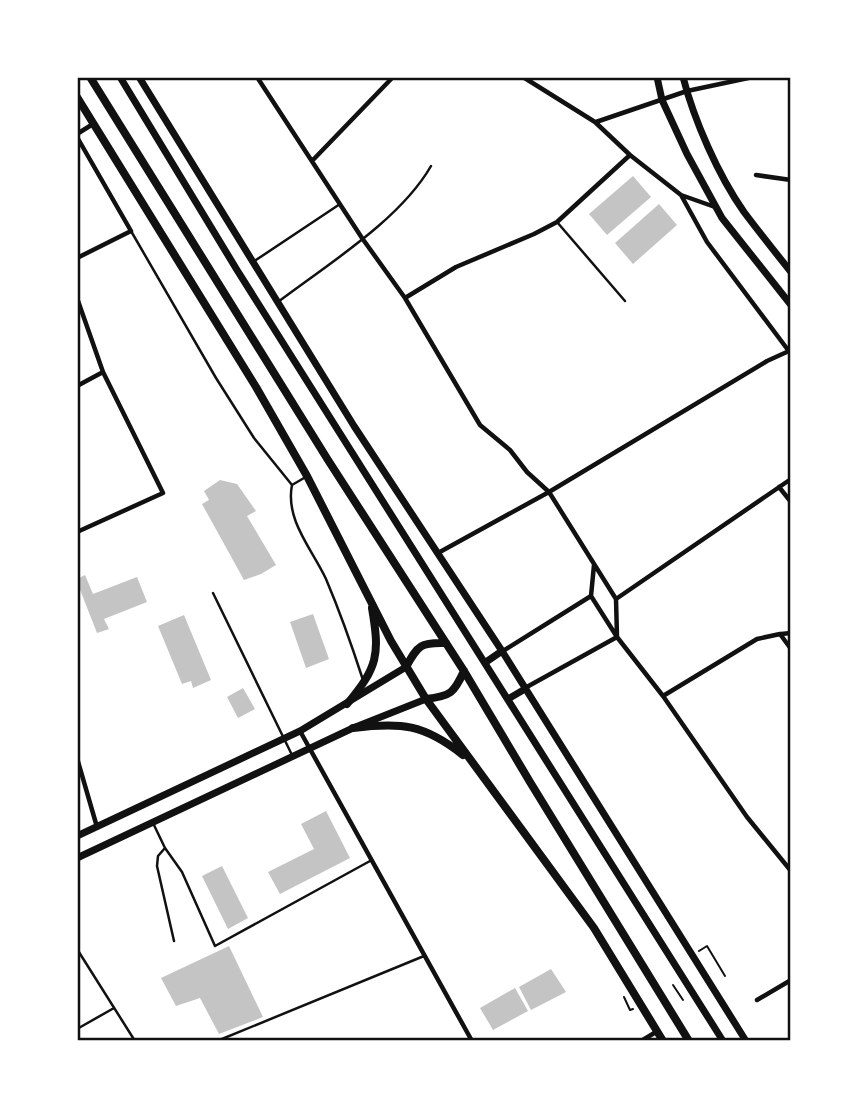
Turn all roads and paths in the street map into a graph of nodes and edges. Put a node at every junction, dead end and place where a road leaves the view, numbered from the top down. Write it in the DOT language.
graph roads {
  1 [pos="90,77"];
  2 [pos="120,77"];
  3 [pos="139,77"];
  4 [pos="257,77"];
  5 [pos="393,77"];
  6 [pos="523,77"];
  7 [pos="657,77"];
  8 [pos="683,77"];
  9 [pos="753,77"];
  10 [pos="687,91"];
  11 [pos="77,97"];
  12 [pos="662,100"];
  13 [pos="596,122"];
  14 [pos="94,124"];
  15 [pos="77,135"];
  16 [pos="630,155"];
  17 [pos="312,160"];
  18 [pos="431,166"];
  19 [pos="756,176"];
  20 [pos="791,180"];
  21 [pos="681,195"];
  22 [pos="340,204"];
  23 [pos="716,207"];
  24 [pos="557,222"];
  25 [pos="131,231"];
  26 [pos="362,238"];
  27 [pos="77,258"];
  28 [pos="253,262"];
  29 [pos="791,272"];
  30 [pos="77,298"];
  31 [pos="405,298"];
  32 [pos="625,301"];
  33 [pos="278,303"];
  34 [pos="791,305"];
  35 [pos="790,353"];
  36 [pos="103,372"];
  37 [pos="77,386"];
  38 [pos="307,476"];
  39 [pos="791,479"];
  40 [pos="292,485"];
  41 [pos="779,487"];
  42 [pos="549,492"];
  43 [pos="791,502"];
  44 [pos="77,532"];
  45 [pos="437,553"];
  46 [pos="594,564"];
  47 [pos="214,593"];
  48 [pos="591,596"];
  49 [pos="616,599"];
  50 [pos="371,602"];
  51 [pos="791,632"];
  52 [pos="780,634"];
  53 [pos="617,637"];
  54 [pos="446,643"];
  55 [pos="791,649"];
  56 [pos="502,652"];
  57 [pos="486,662"];
  58 [pos="406,667"];
  59 [pos="464,671"];
  60 [pos="364,684"];
  61 [pos="525,689"];
  62 [pos="663,696"];
  63 [pos="426,699"];
  64 [pos="508,699"];
  65 [pos="347,704"];
  66 [pos="353,729"];
  67 [pos="300,731"];
  68 [pos="284,739"];
  69 [pos="310,750"];
  70 [pos="77,758"];
  71 [pos="294,758"];
  72 [pos="473,763"];
  73 [pos="153,823"];
  74 [pos="97,827"];
  75 [pos="77,836"];
  76 [pos="164,848"];
  77 [pos="77,858"];
  78 [pos="371,860"];
  79 [pos="791,871"];
  80 [pos="174,941"];
  81 [pos="707,946"];
  82 [pos="77,949"];
  83 [pos="424,956"];
  84 [pos="725,976"];
  85 [pos="791,980"];
  86 [pos="673,985"];
  87 [pos="623,998"];
  88 [pos="683,1000"];
  89 [pos="757,1000"];
  90 [pos="641,1004"];
  91 [pos="114,1008"];
  92 [pos="77,1028"];
  93 [pos="657,1032"];
  94 [pos="135,1041"];
  95 [pos="217,1041"];
  96 [pos="472,1041"];
  97 [pos="641,1041"];
  98 [pos="663,1041"];
  99 [pos="689,1041"];
  100 [pos="723,1041"];
  101 [pos="746,1041"];
  1 -- 54 [label="highway"];
  2 -- 57 [label="main road"];
  3 -- 28 [label="main road"];
  4 -- 17 [label="street"];
  5 -- 17 [label="street"];
  6 -- 13 [label="street"];
  7 -- 12 [label="main road"];
  8 -- 10 [label="main road"];
  9 -- 10 [label="street"];
  10 -- 12 [label="street"];
  10 -- 29 [label="main road"];
  11 -- 14 [label="highway"];
  12 -- 13 [label="street"];
  12 -- 23 [label="main road"];
  13 -- 16 [label="street"];
  14 -- 15 [label="street"];
  14 -- 38 [label="highway"];
  15 -- 25 [label="street"];
  16 -- 21 [label="street"];
  16 -- 24 [label="street"];
  17 -- 22 [label="street"];
  18 -- 26 [label="lane"];
  19 -- 20 [label="street"];
  21 -- 23 [label="street"];
  21 -- 35 [label="street"];
  22 -- 26 [label="street"];
  22 -- 28 [label="lane"];
  23 -- 34 [label="main road"];
  24 -- 31 [label="street"];
  24 -- 32 [label="lane"];
  25 -- 27 [label="street"];
  25 -- 40 [label="lane"];
  26 -- 31 [label="street"];
  26 -- 33 [label="lane"];
  28 -- 33 [label="main road"];
  30 -- 36 [label="street"];
  31 -- 42 [label="street"];
  33 -- 45 [label="main road"];
  35 -- 42 [label="street"];
  36 -- 37 [label="street"];
  36 -- 44 [label="street"];
  38 -- 40 [label="lane"];
  38 -- 50 [label="highway"];
  39 -- 41 [label="street"];
  40 -- 60 [label="lane"];
  41 -- 43 [label="street"];
  41 -- 49 [label="street"];
  42 -- 45 [label="street"];
  42 -- 46 [label="street"];
  45 -- 56 [label="main road"];
  46 -- 48 [label="street"];
  46 -- 49 [label="street"];
  47 -- 68 [label="lane"];
  48 -- 53 [label="street"];
  48 -- 56 [label="street"];
  49 -- 53 [label="street"];
  50 -- 58 [label="highway"];
  50 -- 60 [label="highway"];
  51 -- 52 [label="street"];
  52 -- 55 [label="street"];
  52 -- 62 [label="street"];
  53 -- 61 [label="street"];
  53 -- 62 [label="street"];
  54 -- 58 [label="highway"];
  54 -- 59 [label="highway"];
  56 -- 57 [label="main road"];
  56 -- 61 [label="main road"];
  57 -- 64 [label="main road"];
  58 -- 63 [label="highway"];
  58 -- 65 [label="main road"];
  59 -- 63 [label="highway"];
  59 -- 99 [label="highway"];
  60 -- 65 [label="highway"];
  61 -- 64 [label="main road"];
  61 -- 101 [label="main road"];
  62 -- 79 [label="street"];
  63 -- 66 [label="main road"];
  63 -- 72 [label="highway"];
  64 -- 100 [label="main road"];
  65 -- 67 [label="main road"];
  66 -- 69 [label="main road"];
  66 -- 72 [label="highway"];
  67 -- 68 [label="main road"];
  67 -- 69 [label="street"];
  68 -- 71 [label="lane"];
  68 -- 74 [label="main road"];
  69 -- 71 [label="main road"];
  69 -- 78 [label="street"];
  70 -- 74 [label="street"];
  71 -- 73 [label="main road"];
  72 -- 93 [label="highway"];
  73 -- 76 [label="lane"];
  73 -- 77 [label="main road"];
  74 -- 75 [label="main road"];
  76 -- 78 [label="lane"];
  76 -- 80 [label="lane"];
  78 -- 83 [label="street"];
  81 -- 84 [label="path"];
  82 -- 91 [label="lane"];
  83 -- 95 [label="lane"];
  83 -- 96 [label="street"];
  85 -- 89 [label="street"];
  86 -- 88 [label="path"];
  87 -- 90 [label="path"];
  91 -- 92 [label="lane"];
  91 -- 94 [label="lane"];
  93 -- 97 [label="street"];
  93 -- 98 [label="highway"];
}
